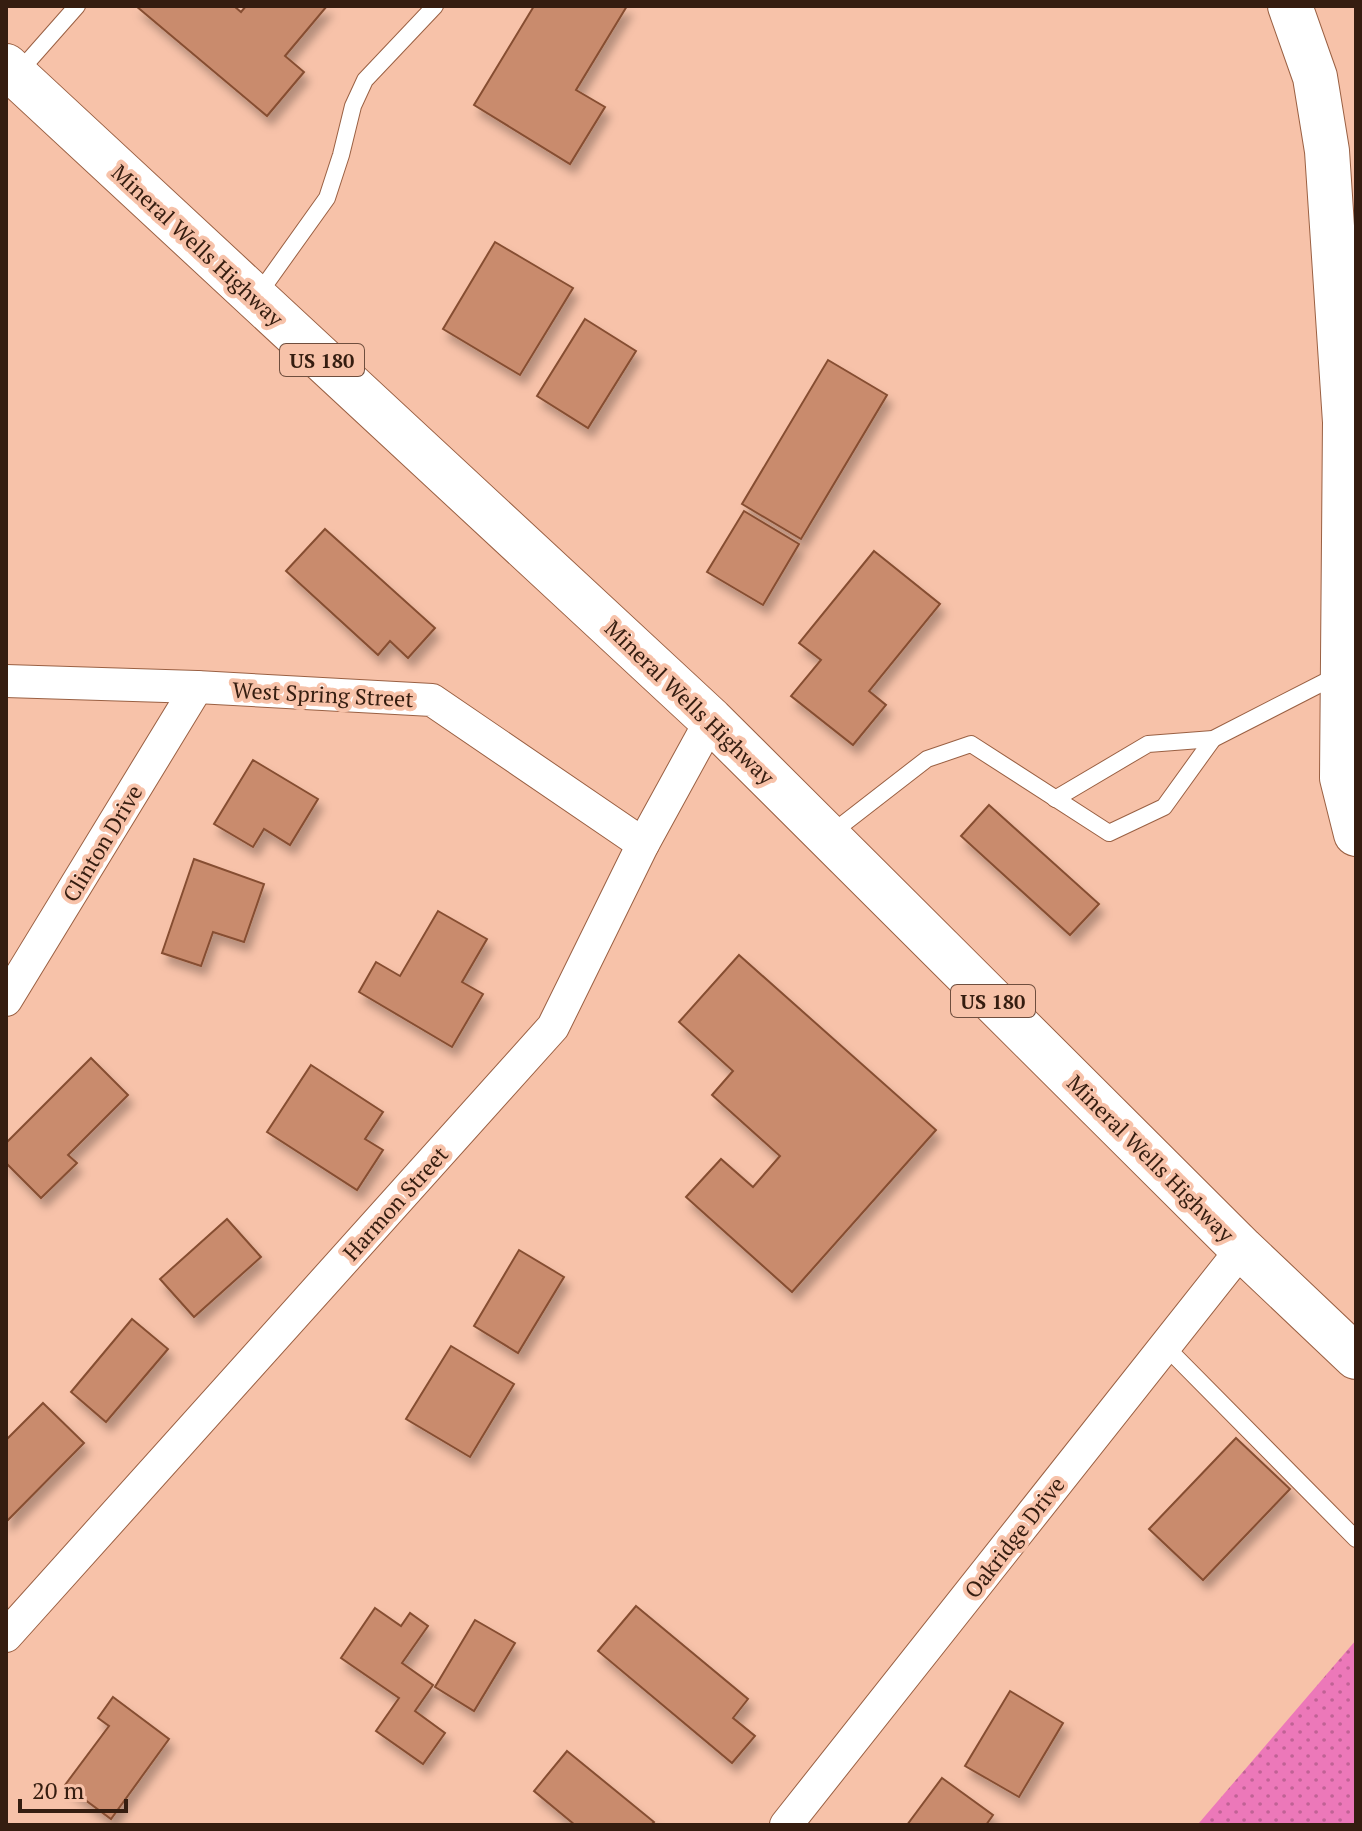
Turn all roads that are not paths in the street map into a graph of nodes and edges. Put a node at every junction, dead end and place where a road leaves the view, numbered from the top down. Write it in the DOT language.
graph roads {
  1 [pos="77,6"];
  2 [pos="435,6"];
  3 [pos="1290,6"];
  4 [pos="11,71"];
  5 [pos="255,298"];
  6 [pos="1343,673"];
  7 [pos="6,681"];
  8 [pos="197,687"];
  9 [pos="711,720"];
  10 [pos="1213,739"];
  11 [pos="1055,799"];
  12 [pos="1356,834"];
  13 [pos="828,836"];
  14 [pos="643,844"];
  15 [pos="6,1000"];
  16 [pos="1242,1249"];
  17 [pos="1165,1346"];
  18 [pos="1356,1357"];
  19 [pos="1356,1539"];
  20 [pos="6,1636"];
  21 [pos="786,1825"];
  1 -- 4 [label="lane"];
  2 -- 5 [label="lane"];
  3 -- 6 [label="main road"];
  4 -- 5 [label="main road, Mineral Wells Highway / US 180"];
  5 -- 9 [label="main road, Mineral Wells Highway / US 180"];
  6 -- 10 [label="lane"];
  6 -- 12 [label="main road"];
  7 -- 8 [label="street, West Spring Street"];
  8 -- 14 [label="street, West Spring Street"];
  8 -- 15 [label="street, Clinton Drive"];
  9 -- 13 [label="main road, Mineral Wells Highway / US 180"];
  9 -- 14 [label="street, Harmon Street"];
  10 -- 11 [label="lane"];
  10 -- 11 [label="lane"];
  11 -- 13 [label="lane"];
  13 -- 16 [label="main road, Mineral Wells Highway / US 180"];
  14 -- 20 [label="street, Harmon Street"];
  16 -- 17 [label="street, Oakridge Drive"];
  16 -- 18 [label="main road, Mineral Wells Highway / US 180"];
  17 -- 19 [label="lane"];
  17 -- 21 [label="street, Oakridge Drive"];
}
